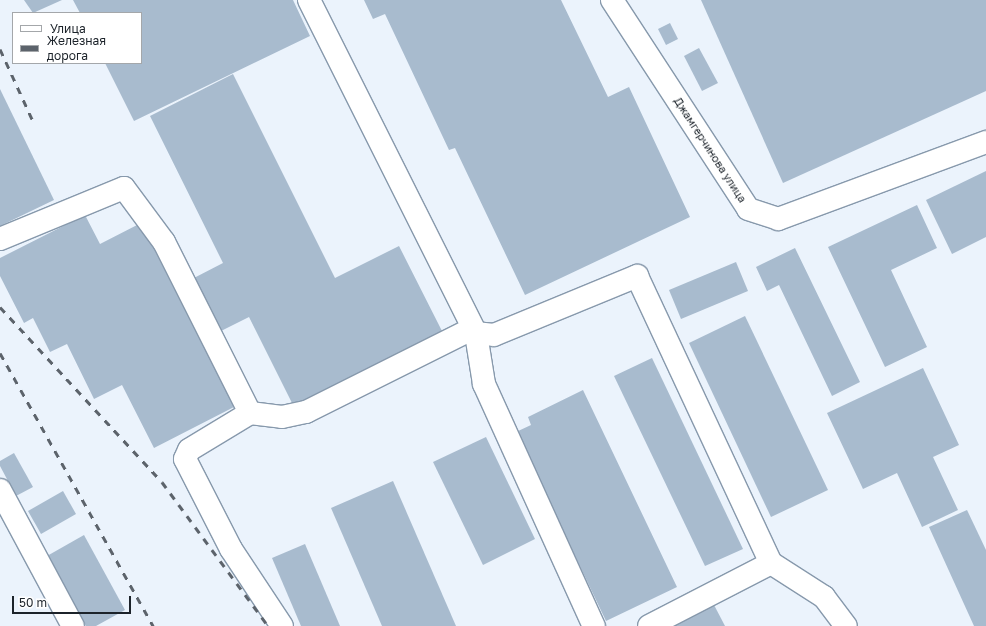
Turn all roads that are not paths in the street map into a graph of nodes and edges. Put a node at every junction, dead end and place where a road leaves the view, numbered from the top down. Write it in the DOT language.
graph roads {
  1 [pos="309,0"];
  2 [pos="612,0"];
  3 [pos="986,142"];
  4 [pos="0,239"];
  5 [pos="476,334"];
  6 [pos="250,413"];
  7 [pos="0,490"];
  8 [pos="771,563"];
  9 [pos="73,626"];
  10 [pos="282,626"];
  11 [pos="594,626"];
  12 [pos="649,626"];
  13 [pos="846,626"];
  1 -- 5 [label="street"];
  2 -- 3 [label="street, Джамгерчинова улица"];
  4 -- 6 [label="street"];
  5 -- 6 [label="street"];
  5 -- 8 [label="street"];
  5 -- 11 [label="street"];
  6 -- 10 [label="street"];
  7 -- 9 [label="street"];
  8 -- 12 [label="street"];
  8 -- 13 [label="street"];
}
